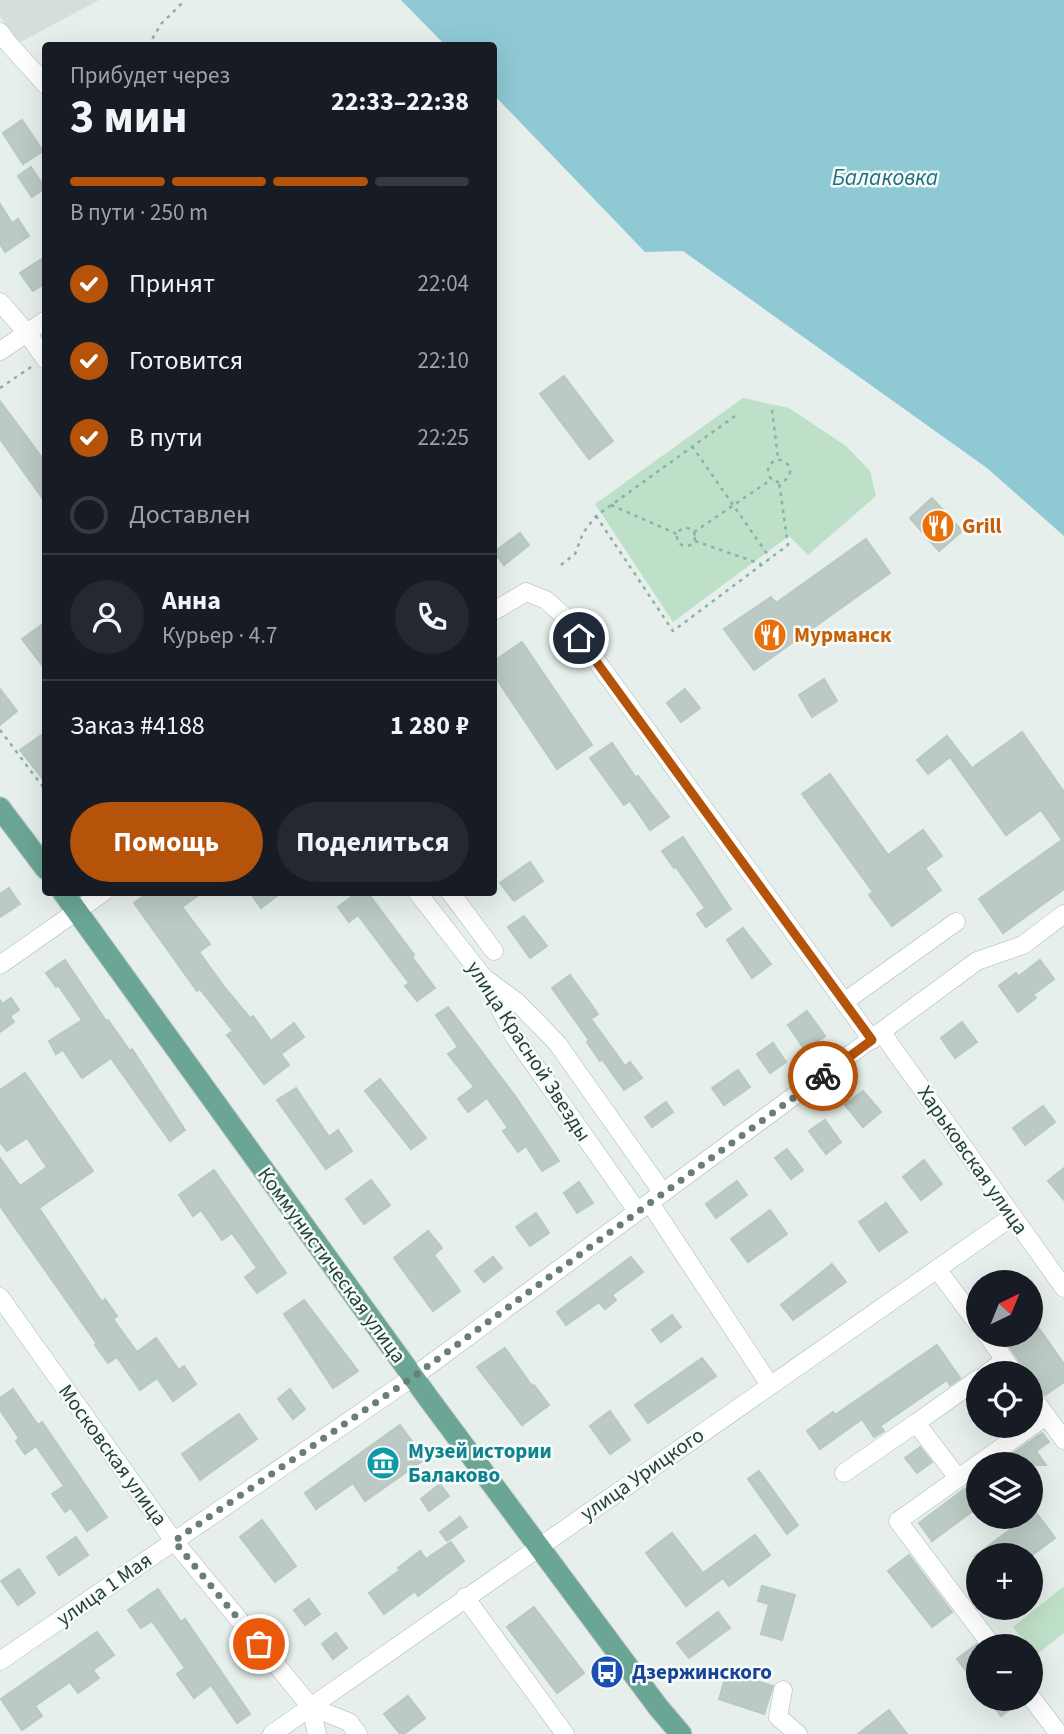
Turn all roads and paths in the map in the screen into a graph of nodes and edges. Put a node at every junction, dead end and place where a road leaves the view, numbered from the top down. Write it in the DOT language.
graph roads {
  1 [pos="185,0"];
  2 [pos="0,32"];
  3 [pos="151,42"];
  4 [pos="42,81"];
  5 [pos="0,302"];
  6 [pos="42,323"];
  7 [pos="27,333"];
  8 [pos="0,351"];
  9 [pos="42,355"];
  10 [pos="42,361"];
  11 [pos="0,388"];
  12 [pos="772,410"];
  13 [pos="735,415"];
  14 [pos="692,446"];
  15 [pos="778,460"];
  16 [pos="772,480"];
  17 [pos="779,482"];
  18 [pos="611,505"];
  19 [pos="734,505"];
  20 [pos="596,516"];
  21 [pos="694,532"];
  22 [pos="677,534"];
  23 [pos="695,541"];
  24 [pos="770,558"];
  25 [pos="762,564"];
  26 [pos="561,565"];
  27 [pos="497,609"];
  28 [pos="0,730"];
  29 [pos="42,786"];
  30 [pos="0,808"];
  31 [pos="42,864"];
  32 [pos="66,896"];
  33 [pos="99,896"];
  34 [pos="420,896"];
  35 [pos="453,896"];
  36 [pos="77,912"];
  37 [pos="1064,914"];
  38 [pos="956,922"];
  39 [pos="494,951"];
  40 [pos="0,965"];
  41 [pos="484,978"];
  42 [pos="844,1002"];
  43 [pos="877,1036"];
  44 [pos="650,1202"];
  45 [pos="1013,1216"];
  46 [pos="937,1269"];
  47 [pos="1064,1288"];
  48 [pos="0,1297"];
  49 [pos="966,1308"];
  50 [pos="413,1377"];
  51 [pos="770,1385"];
  52 [pos="966,1388"];
  53 [pos="1043,1412"];
  54 [pos="1046,1416"];
  55 [pos="916,1423"];
  56 [pos="1064,1440"];
  57 [pos="844,1473"];
  58 [pos="958,1478"];
  59 [pos="174,1541"];
  60 [pos="538,1547"];
  61 [pos="465,1597"];
  62 [pos="983,1634"];
  63 [pos="0,1661"];
  64 [pos="783,1690"];
  65 [pos="311,1707"];
  66 [pos="1042,1711"];
  67 [pos="272,1734"];
  68 [pos="317,1734"];
  69 [pos="358,1734"];
  70 [pos="565,1734"];
  71 [pos="681,1734"];
  72 [pos="798,1734"];
  73 [pos="1059,1734"];
  1 -- 3 [label="path"];
  2 -- 4 [label="street"];
  5 -- 7 [label="street"];
  6 -- 7 [label="street"];
  7 -- 8 [label="street"];
  7 -- 9 [label="street"];
  10 -- 11 [label="path"];
  12 -- 15 [label="path"];
  13 -- 14 [label="path"];
  14 -- 18 [label="path"];
  14 -- 19 [label="path"];
  15 -- 16 [label="path"];
  15 -- 17 [label="path"];
  16 -- 17 [label="path"];
  16 -- 19 [label="path"];
  17 -- 24 [label="path"];
  18 -- 20 [label="path"];
  18 -- 22 [label="path"];
  19 -- 21 [label="path"];
  19 -- 24 [label="path"];
  20 -- 25 [label="path"];
  20 -- 26 [label="path"];
  21 -- 22 [label="path"];
  21 -- 23 [label="path"];
  22 -- 23 [label="path"];
  23 -- 25 [label="path"];
  24 -- 25 [label="path"];
  27 -- 42 [label="street, Харьковская улица"];
  28 -- 29 [label="path"];
  30 -- 31 [label="main road"];
  32 -- 36 [label="main road, Коммунистическая улица"];
  33 -- 36 [label="street"];
  34 -- 41 [label="street, улица Красной Звезды"];
  35 -- 39 [label="street"];
  36 -- 40 [label="street"];
  36 -- 50 [label="main road, Коммунистическая улица"];
  37 -- 43 [label="street, улица 1 Мая"];
  38 -- 42 [label="street"];
  41 -- 44 [label="street, улица Красной Звезды"];
  41 -- 44 [label="street"];
  42 -- 43 [label="street, Харьковская улица"];
  43 -- 44 [label="street, улица 1 Мая"];
  43 -- 45 [label="street, Харьковская улица"];
  44 -- 50 [label="street, улица 1 Мая"];
  44 -- 51 [label="street, улица Красной Звезды"];
  45 -- 46 [label="street, улица Урицкого"];
  45 -- 47 [label="street, Харьковская улица"];
  46 -- 49 [label="street"];
  46 -- 51 [label="street, улица Урицкого"];
  48 -- 59 [label="street, Московская улица"];
  50 -- 59 [label="street, улица 1 Мая"];
  50 -- 60 [label="main road, Коммунистическая улица"];
  51 -- 60 [label="street, улица Урицкого"];
  52 -- 55 [label="street"];
  53 -- 54 [label="street"];
  54 -- 56 [label="street"];
  54 -- 58 [label="street"];
  55 -- 57 [label="street"];
  55 -- 58 [label="street"];
  58 -- 62 [label="street"];
  59 -- 63 [label="street, улица 1 Мая"];
  59 -- 65 [label="street, Московская улица"];
  60 -- 61 [label="street, улица Урицкого"];
  60 -- 71 [label="main road, Коммунистическая улица"];
  61 -- 65 [label="street, улица Урицкого"];
  61 -- 70 [label="street"];
  64 -- 72 [label="street"];
  65 -- 67 [label="street, улица Урицкого"];
  65 -- 68 [label="street, Московская улица"];
  65 -- 69 [label="street"];
  66 -- 73 [label="street"];
}
